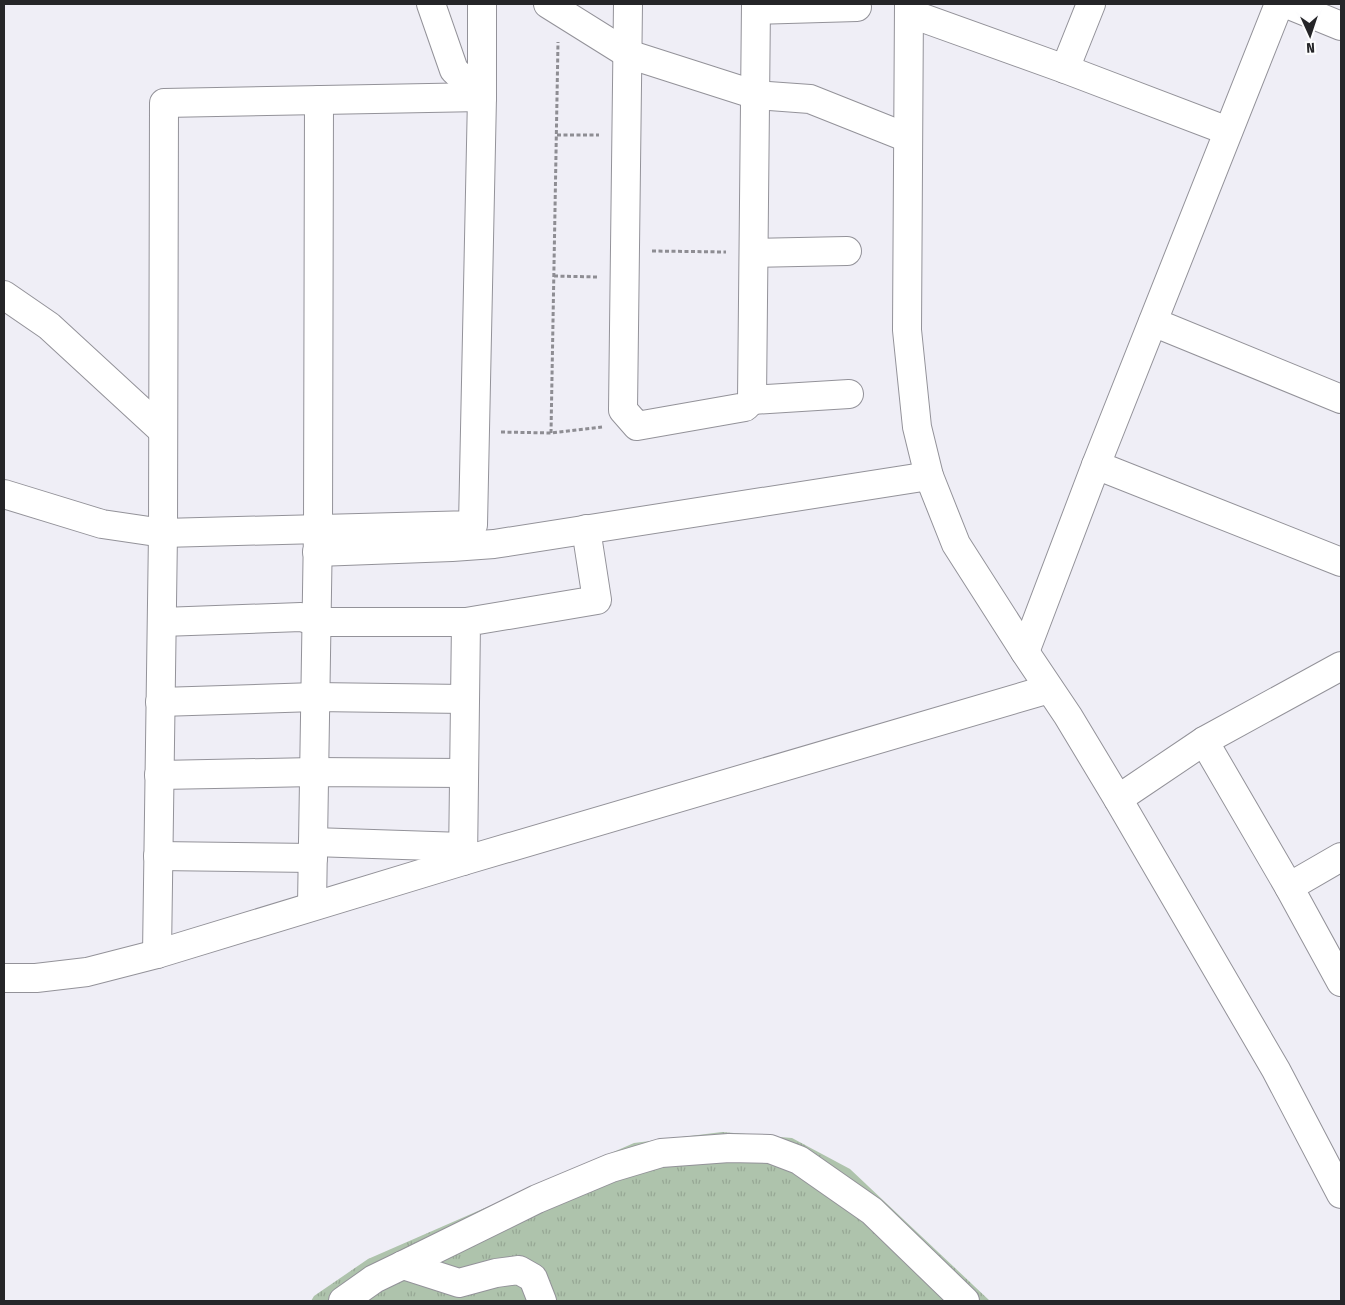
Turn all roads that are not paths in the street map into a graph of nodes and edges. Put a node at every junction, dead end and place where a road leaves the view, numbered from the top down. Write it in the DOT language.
graph roads {
  1 [pos="431,4"];
  2 [pos="482,4"];
  3 [pos="628,4"];
  4 [pos="1091,4"];
  5 [pos="1278,4"];
  6 [pos="1286,4"];
  7 [pos="554,7"];
  8 [pos="756,7"];
  9 [pos="856,7"];
  10 [pos="909,8"];
  11 [pos="1341,26"];
  12 [pos="628,54"];
  13 [pos="1065,69"];
  14 [pos="756,95"];
  15 [pos="482,98"];
  16 [pos="318,100"];
  17 [pos="1228,131"];
  18 [pos="908,138"];
  19 [pos="847,251"];
  20 [pos="754,253"];
  21 [pos="4,295"];
  22 [pos="1153,322"];
  23 [pos="1339,392"];
  24 [pos="849,394"];
  25 [pos="752,400"];
  26 [pos="163,431"];
  27 [pos="1096,464"];
  28 [pos="929,476"];
  29 [pos="4,494"];
  30 [pos="586,529"];
  31 [pos="163,533"];
  32 [pos="318,541"];
  33 [pos="1341,562"];
  34 [pos="162,622"];
  35 [pos="317,622"];
  36 [pos="466,622"];
  37 [pos="1025,652"];
  38 [pos="1341,666"];
  39 [pos="1049,689"];
  40 [pos="315,697"];
  41 [pos="465,699"];
  42 [pos="160,702"];
  43 [pos="1204,740"];
  44 [pos="314,772"];
  45 [pos="464,773"];
  46 [pos="159,775"];
  47 [pos="1118,799"];
  48 [pos="313,850"];
  49 [pos="463,854"];
  50 [pos="158,856"];
  51 [pos="1341,857"];
  52 [pos="1288,887"];
  53 [pos="312,906"];
  54 [pos="157,954"];
  55 [pos="4,978"];
  56 [pos="1341,982"];
  57 [pos="1341,1194"];
  58 [pos="403,1265"];
  59 [pos="344,1301"];
  60 [pos="542,1301"];
  61 [pos="965,1301"];
  1 -- 15 [label="street"];
  2 -- 15 [label="street"];
  3 -- 12 [label="street"];
  4 -- 13 [label="street"];
  5 -- 17 [label="street"];
  6 -- 11 [label="street"];
  7 -- 12 [label="street"];
  8 -- 9 [label="street"];
  8 -- 14 [label="street"];
  10 -- 13 [label="street"];
  10 -- 18 [label="street"];
  12 -- 14 [label="street"];
  12 -- 25 [label="street"];
  13 -- 17 [label="street"];
  14 -- 18 [label="street"];
  14 -- 20 [label="street"];
  15 -- 16 [label="street"];
  15 -- 32 [label="street"];
  16 -- 26 [label="street"];
  16 -- 32 [label="street"];
  17 -- 22 [label="street"];
  18 -- 28 [label="street"];
  19 -- 20 [label="street"];
  20 -- 25 [label="street"];
  21 -- 26 [label="street"];
  22 -- 23 [label="street"];
  22 -- 27 [label="street"];
  24 -- 25 [label="street"];
  26 -- 31 [label="street"];
  27 -- 33 [label="street"];
  27 -- 37 [label="street"];
  28 -- 30 [label="street"];
  28 -- 37 [label="street"];
  29 -- 31 [label="street"];
  30 -- 32 [label="street"];
  30 -- 36 [label="street"];
  31 -- 32 [label="street"];
  31 -- 34 [label="street"];
  32 -- 35 [label="street"];
  34 -- 35 [label="street"];
  34 -- 42 [label="street"];
  35 -- 36 [label="street"];
  35 -- 40 [label="street"];
  36 -- 41 [label="street"];
  37 -- 39 [label="street"];
  38 -- 43 [label="street"];
  39 -- 47 [label="street"];
  39 -- 49 [label="street"];
  40 -- 41 [label="street"];
  40 -- 42 [label="street"];
  40 -- 44 [label="street"];
  41 -- 45 [label="street"];
  42 -- 46 [label="street"];
  43 -- 47 [label="street"];
  43 -- 52 [label="street"];
  44 -- 45 [label="street"];
  44 -- 46 [label="street"];
  44 -- 48 [label="street"];
  45 -- 49 [label="street"];
  46 -- 50 [label="street"];
  47 -- 57 [label="street"];
  48 -- 49 [label="street"];
  48 -- 50 [label="street"];
  48 -- 53 [label="street"];
  49 -- 53 [label="street"];
  50 -- 54 [label="street"];
  51 -- 52 [label="street"];
  52 -- 56 [label="street"];
  53 -- 54 [label="street"];
  54 -- 55 [label="street"];
  58 -- 59 [label="street"];
  58 -- 60 [label="street"];
  58 -- 61 [label="street"];
}
